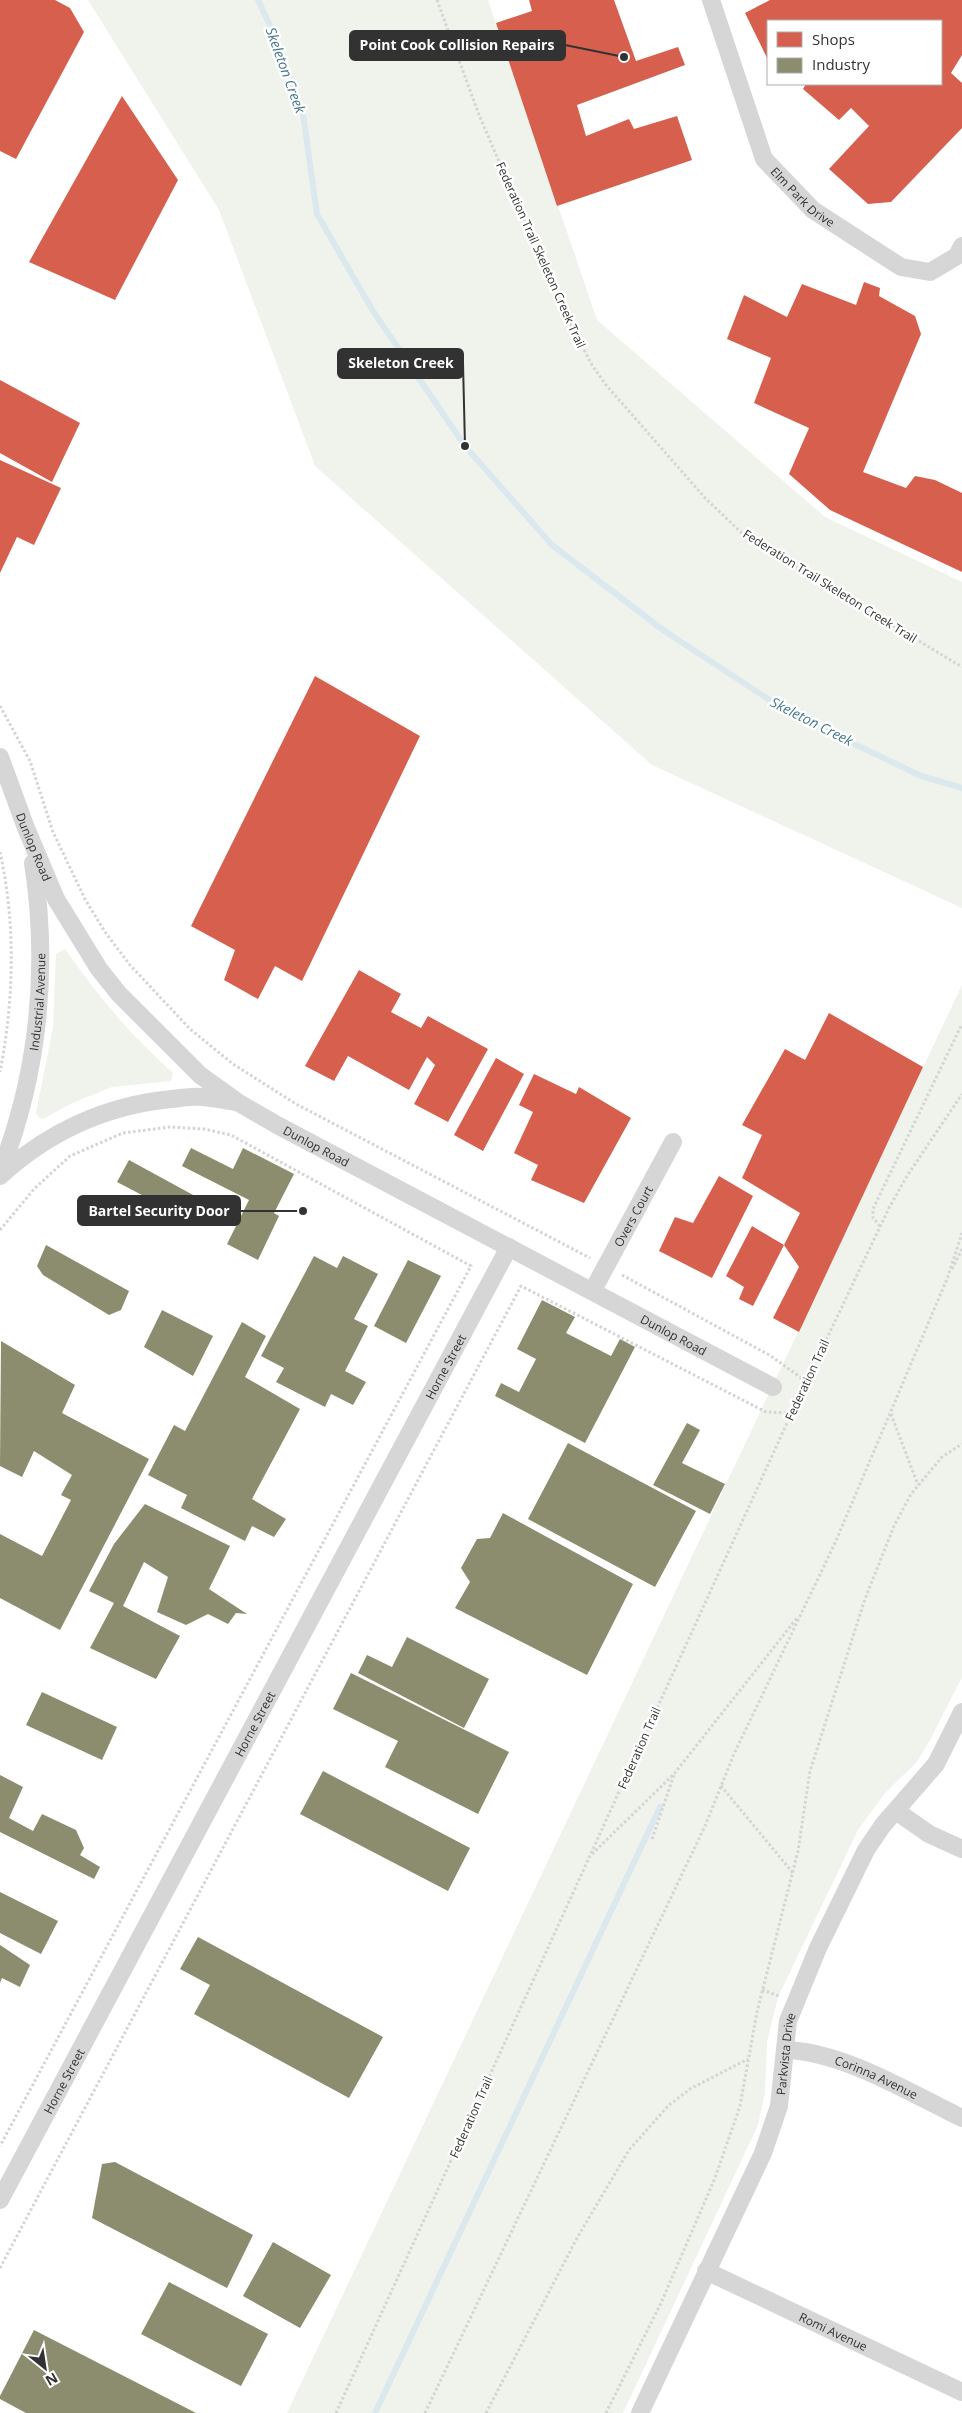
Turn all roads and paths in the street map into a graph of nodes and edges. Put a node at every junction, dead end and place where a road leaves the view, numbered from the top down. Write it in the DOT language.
graph roads {
  1 [pos="437,0"];
  2 [pos="711,0"];
  3 [pos="962,246"];
  4 [pos="962,667"];
  5 [pos="0,706"];
  6 [pos="0,757"];
  7 [pos="26,828"];
  8 [pos="0,852"];
  9 [pos="962,1024"];
  10 [pos="0,1072"];
  11 [pos="962,1094"];
  12 [pos="239,1102"];
  13 [pos="673,1142"];
  14 [pos="0,1172"];
  15 [pos="0,1176"];
  16 [pos="880,1226"];
  17 [pos="0,1230"];
  18 [pos="962,1233"];
  19 [pos="509,1247"];
  20 [pos="962,1249"];
  21 [pos="606,1266"];
  22 [pos="947,1279"];
  23 [pos="593,1290"];
  24 [pos="806,1382"];
  25 [pos="773,1387"];
  26 [pos="792,1413"];
  27 [pos="890,1413"];
  28 [pos="962,1444"];
  29 [pos="918,1485"];
  30 [pos="802,1611"];
  31 [pos="962,1712"];
  32 [pos="674,1774"];
  33 [pos="721,1786"];
  34 [pos="896,1811"];
  35 [pos="652,1839"];
  36 [pos="962,1849"];
  37 [pos="590,1856"];
  38 [pos="793,1873"];
  39 [pos="787,2050"];
  40 [pos="748,2059"];
  41 [pos="962,2118"];
  42 [pos="0,2146"];
  43 [pos="0,2200"];
  44 [pos="0,2268"];
  45 [pos="706,2271"];
  46 [pos="962,2392"];
  47 [pos="336,2413"];
  48 [pos="425,2413"];
  49 [pos="486,2413"];
  50 [pos="606,2413"];
  51 [pos="640,2413"];
  1 -- 4 [label="path, Federation Trail Skeleton Creek Trail"];
  2 -- 3 [label="street, Elm Park Drive"];
  5 -- 21 [label="path"];
  6 -- 7 [label="street, Dunlop Road"];
  7 -- 12 [label="street, Dunlop Road"];
  7 -- 14 [label="street, Industrial Avenue"];
  8 -- 10 [label="path"];
  9 -- 16 [label="path"];
  11 -- 16 [label="path, Federation Trail"];
  12 -- 15 [label="street"];
  12 -- 19 [label="street, Dunlop Road"];
  13 -- 21 [label="street, Overs Court"];
  16 -- 24 [label="path, Federation Trail"];
  17 -- 42 [label="path"];
  18 -- 22 [label="path"];
  19 -- 23 [label="street, Dunlop Road"];
  19 -- 43 [label="street, Horne Street"];
  20 -- 22 [label="path"];
  21 -- 23 [label="street, Overs Court"];
  21 -- 24 [label="path"];
  22 -- 27 [label="path"];
  23 -- 25 [label="street, Dunlop Road"];
  24 -- 26 [label="path, Federation Trail"];
  26 -- 37 [label="path, Federation Trail"];
  26 -- 44 [label="path"];
  27 -- 29 [label="path"];
  27 -- 30 [label="path"];
  28 -- 29 [label="path"];
  29 -- 38 [label="path"];
  30 -- 32 [label="path"];
  30 -- 33 [label="path"];
  31 -- 34 [label="street, Parkvista Drive"];
  32 -- 35 [label="path"];
  32 -- 37 [label="path"];
  33 -- 38 [label="path"];
  33 -- 48 [label="path"];
  34 -- 36 [label="street"];
  34 -- 39 [label="street, Parkvista Drive"];
  37 -- 47 [label="path, Federation Trail"];
  38 -- 40 [label="path"];
  39 -- 41 [label="street, Corinna Avenue"];
  39 -- 45 [label="street, Parkvista Drive"];
  40 -- 49 [label="path"];
  40 -- 50 [label="path"];
  45 -- 46 [label="street, Romi Avenue"];
  45 -- 51 [label="street, Parkvista Drive"];
}
